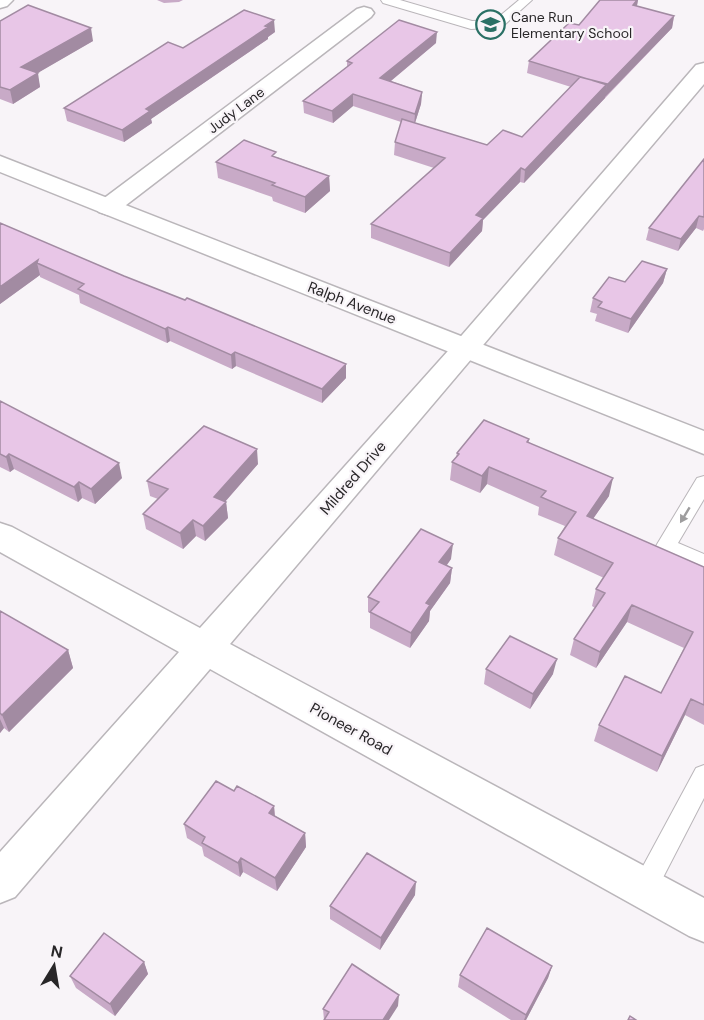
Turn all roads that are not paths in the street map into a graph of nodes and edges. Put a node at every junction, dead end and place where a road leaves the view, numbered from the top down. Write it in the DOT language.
graph roads {
  1 [pos="387,0"];
  2 [pos="526,0"];
  3 [pos="364,13"];
  4 [pos="704,70"];
  5 [pos="0,163"];
  6 [pos="108,207"];
  7 [pos="466,349"];
  8 [pos="704,443"];
  9 [pos="704,483"];
  10 [pos="0,536"];
  11 [pos="704,563"];
  12 [pos="204,649"];
  13 [pos="704,775"];
  14 [pos="0,883"];
  15 [pos="644,889"];
  16 [pos="704,921"];
  1 -- 2 [label="lane"];
  3 -- 6 [label="street, Judy Lane"];
  4 -- 7 [label="street, Mildred Drive"];
  5 -- 6 [label="street, Ralph Avenue"];
  6 -- 7 [label="street, Ralph Avenue"];
  7 -- 8 [label="street, Ralph Avenue"];
  7 -- 12 [label="street, Mildred Drive"];
  9 -- 11 [label="lane, one-way"];
  10 -- 12 [label="street, Pioneer Road"];
  12 -- 14 [label="street, Mildred Drive"];
  12 -- 15 [label="street, Pioneer Road"];
  13 -- 15 [label="lane"];
  15 -- 16 [label="street, Pioneer Road"];
}
